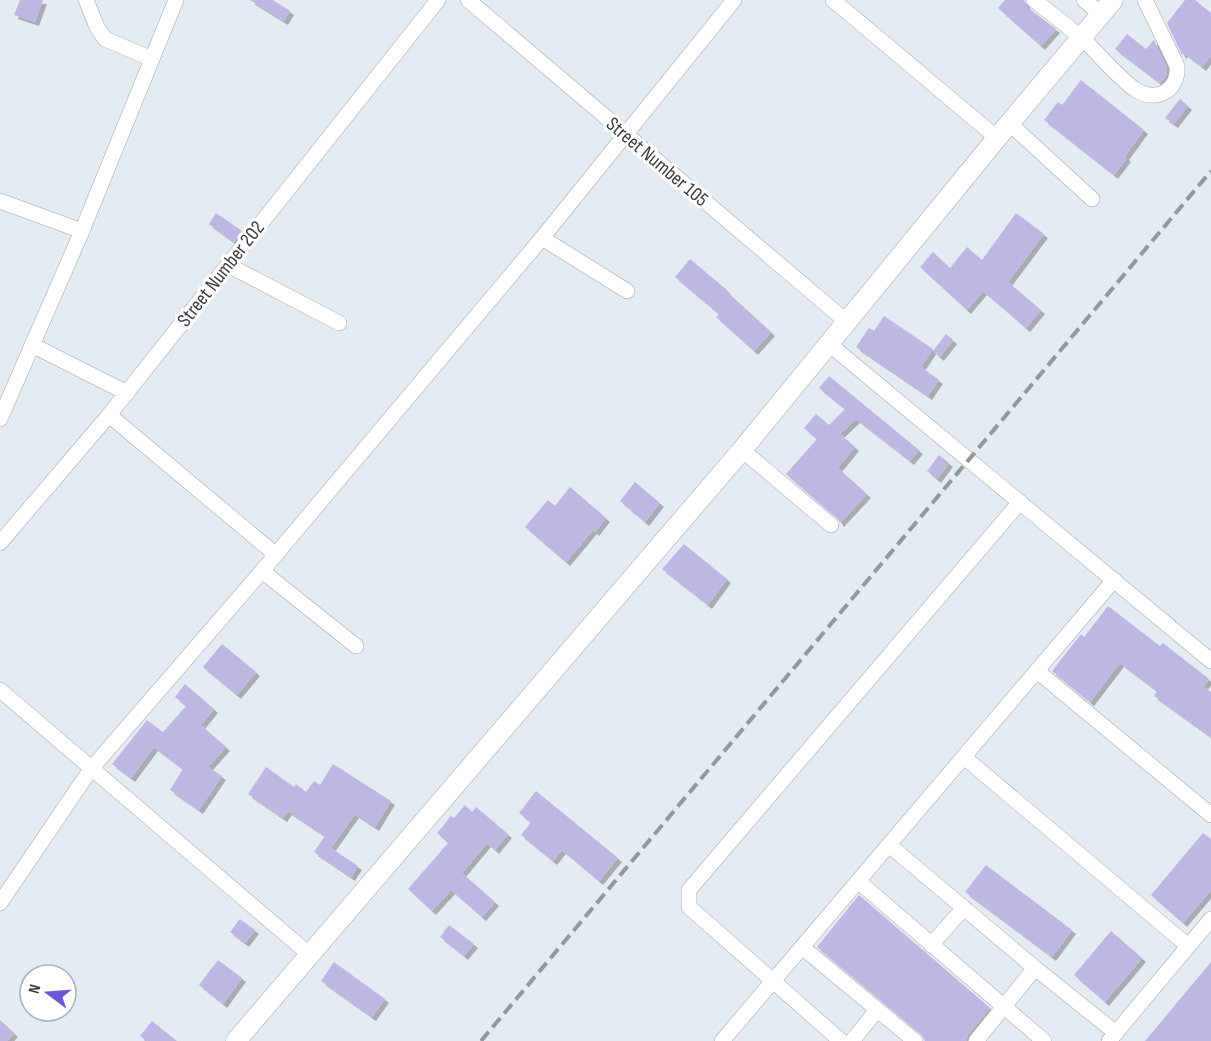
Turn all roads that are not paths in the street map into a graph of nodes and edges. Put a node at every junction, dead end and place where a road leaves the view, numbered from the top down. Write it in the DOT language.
graph roads {
  1 [pos="86,0"];
  2 [pos="176,0"];
  3 [pos="438,0"];
  4 [pos="468,0"];
  5 [pos="734,0"];
  6 [pos="833,0"];
  7 [pos="1034,0"];
  8 [pos="1084,0"];
  9 [pos="1145,0"];
  10 [pos="1107,7"];
  11 [pos="1081,38"];
  12 [pos="152,59"];
  13 [pos="1003,130"];
  14 [pos="624,134"];
  15 [pos="1092,199"];
  16 [pos="0,201"];
  17 [pos="82,231"];
  18 [pos="542,238"];
  19 [pos="228,265"];
  20 [pos="627,291"];
  21 [pos="847,322"];
  22 [pos="339,323"];
  23 [pos="829,344"];
  24 [pos="32,345"];
  25 [pos="127,393"];
  26 [pos="109,415"];
  27 [pos="0,419"];
  28 [pos="742,450"];
  29 [pos="1020,502"];
  30 [pos="831,525"];
  31 [pos="0,543"];
  32 [pos="275,554"];
  33 [pos="262,571"];
  34 [pos="1114,580"];
  35 [pos="356,646"];
  36 [pos="1211,661"];
  37 [pos="1037,671"];
  38 [pos="0,690"];
  39 [pos="964,757"];
  40 [pos="92,769"];
  41 [pos="1211,815"];
  42 [pos="889,845"];
  43 [pos="858,881"];
  44 [pos="0,903"];
  45 [pos="964,908"];
  46 [pos="1211,919"];
  47 [pos="931,945"];
  48 [pos="1188,946"];
  49 [pos="802,947"];
  50 [pos="310,955"];
  51 [pos="1035,968"];
  52 [pos="772,982"];
  53 [pos="1004,1007"];
  54 [pos="877,1010"];
  55 [pos="1113,1037"];
  56 [pos="236,1041"];
  57 [pos="722,1041"];
  58 [pos="841,1041"];
  59 [pos="852,1041"];
  60 [pos="915,1041"];
  61 [pos="976,1041"];
  62 [pos="1044,1041"];
  1 -- 12 [label="street"];
  2 -- 12 [label="street"];
  3 -- 19 [label="street, Street Number 202"];
  4 -- 14 [label="street, Street Number 105"];
  5 -- 14 [label="street"];
  6 -- 13 [label="street"];
  7 -- 11 [label="street"];
  8 -- 10 [label="street"];
  9 -- 11 [label="street"];
  10 -- 11 [label="main road"];
  11 -- 13 [label="main road"];
  12 -- 17 [label="street"];
  13 -- 15 [label="street"];
  13 -- 21 [label="main road"];
  14 -- 18 [label="street"];
  14 -- 21 [label="street, Street Number 105"];
  16 -- 17 [label="street"];
  17 -- 24 [label="street"];
  18 -- 20 [label="street"];
  18 -- 32 [label="street"];
  19 -- 22 [label="street"];
  19 -- 25 [label="street, Street Number 202"];
  21 -- 23 [label="main road"];
  23 -- 28 [label="main road"];
  23 -- 29 [label="street"];
  24 -- 25 [label="street"];
  24 -- 27 [label="street"];
  25 -- 26 [label="street, Street Number 202"];
  26 -- 31 [label="street, Street Number 202"];
  26 -- 32 [label="street"];
  28 -- 30 [label="street"];
  28 -- 50 [label="main road"];
  29 -- 34 [label="street"];
  29 -- 52 [label="street"];
  32 -- 33 [label="street"];
  33 -- 35 [label="street"];
  33 -- 40 [label="street"];
  34 -- 36 [label="street"];
  34 -- 37 [label="street"];
  37 -- 39 [label="street"];
  37 -- 41 [label="street"];
  38 -- 40 [label="street"];
  39 -- 42 [label="street"];
  39 -- 48 [label="street"];
  40 -- 44 [label="street"];
  40 -- 50 [label="street"];
  42 -- 43 [label="street"];
  42 -- 45 [label="street"];
  43 -- 47 [label="street"];
  43 -- 49 [label="street"];
  45 -- 47 [label="street"];
  45 -- 51 [label="street"];
  46 -- 48 [label="street"];
  47 -- 53 [label="street"];
  48 -- 55 [label="street"];
  49 -- 52 [label="street"];
  49 -- 54 [label="street"];
  50 -- 56 [label="main road"];
  51 -- 53 [label="street"];
  51 -- 55 [label="street"];
  52 -- 57 [label="street"];
  52 -- 58 [label="street"];
  53 -- 61 [label="street"];
  53 -- 62 [label="street"];
  54 -- 59 [label="street"];
  54 -- 60 [label="street"];
}
